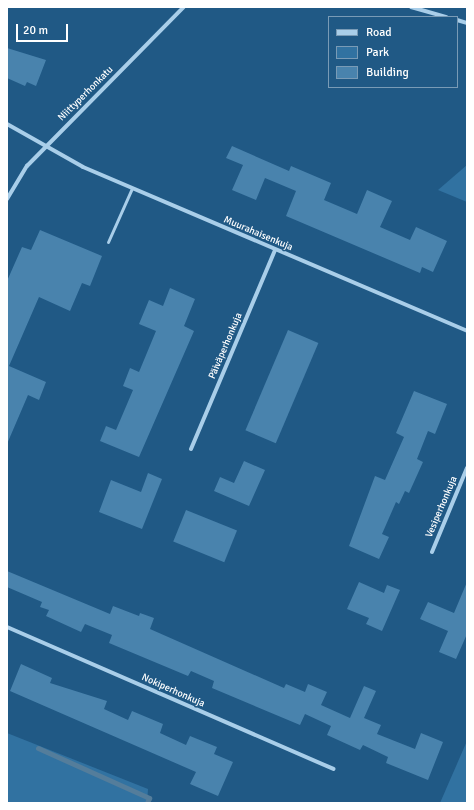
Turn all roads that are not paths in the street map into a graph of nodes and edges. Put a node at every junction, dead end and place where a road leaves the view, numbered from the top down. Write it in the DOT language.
graph roads {
  1 [pos="184,7"];
  2 [pos="411,7"];
  3 [pos="443,16"];
  4 [pos="7,124"];
  5 [pos="46,145"];
  6 [pos="132,188"];
  7 [pos="7,199"];
  8 [pos="108,242"];
  9 [pos="275,250"];
  10 [pos="467,331"];
  11 [pos="191,448"];
  12 [pos="467,468"];
  13 [pos="432,552"];
  14 [pos="7,627"];
  15 [pos="333,769"];
  1 -- 5 [label="street, Niittyperhonkatu"];
  2 -- 3 [label="street"];
  4 -- 5 [label="street, Muurahaisenkuja"];
  5 -- 6 [label="street, Muurahaisenkuja"];
  5 -- 7 [label="street, Niittyperhonkatu"];
  6 -- 8 [label="lane"];
  6 -- 9 [label="street, Muurahaisenkuja"];
  9 -- 10 [label="street, Muurahaisenkuja"];
  9 -- 11 [label="street, Päiväperhonkuja"];
  12 -- 13 [label="street, Vesiperhonkuja"];
  14 -- 15 [label="street, Nokiperhonkuja"];
}
